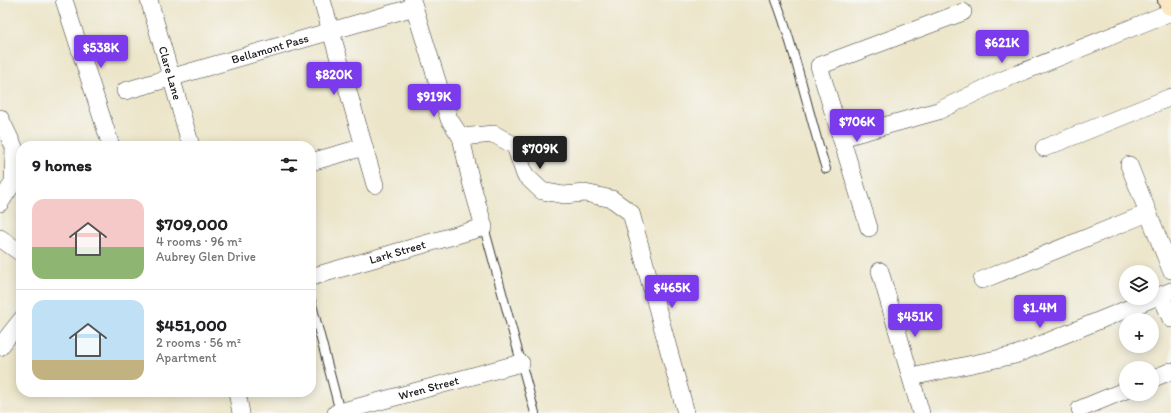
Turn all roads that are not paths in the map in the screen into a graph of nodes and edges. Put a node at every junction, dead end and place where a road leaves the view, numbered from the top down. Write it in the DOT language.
graph roads {
  1 [pos="64,0"];
  2 [pos="149,0"];
  3 [pos="322,0"];
  4 [pos="776,0"];
  5 [pos="1169,0"];
  6 [pos="413,3"];
  7 [pos="1171,4"];
  8 [pos="963,12"];
  9 [pos="1171,12"];
  10 [pos="331,32"];
  11 [pos="171,78"];
  12 [pos="125,91"];
  13 [pos="1171,98"];
  14 [pos="0,118"];
  15 [pos="461,137"];
  16 [pos="841,138"];
  17 [pos="109,141"];
  18 [pos="190,141"];
  19 [pos="364,147"];
  20 [pos="1044,148"];
  21 [pos="316,161"];
  22 [pos="1129,164"];
  23 [pos="826,170"];
  24 [pos="375,185"];
  25 [pos="0,204"];
  26 [pos="1148,213"];
  27 [pos="484,226"];
  28 [pos="869,228"];
  29 [pos="0,238"];
  30 [pos="16,249"];
  31 [pos="1171,270"];
  32 [pos="880,272"];
  33 [pos="316,276"];
  34 [pos="982,280"];
  35 [pos="1166,293"];
  36 [pos="1171,320"];
  37 [pos="316,322"];
  38 [pos="16,327"];
  39 [pos="0,348"];
  40 [pos="521,363"];
  41 [pos="1171,371"];
  42 [pos="1159,376"];
  43 [pos="911,377"];
  44 [pos="1119,393"];
  45 [pos="238,397"];
  46 [pos="1080,409"];
  47 [pos="338,412"];
  48 [pos="241,413"];
  49 [pos="534,413"];
  50 [pos="686,413"];
  51 [pos="922,413"];
  1 -- 17 [label="street"];
  2 -- 11 [label="street, Clare Lane"];
  3 -- 10 [label="street"];
  4 -- 23 [label="lane"];
  5 -- 7 [label="street"];
  6 -- 10 [label="street, Bellamont Pass"];
  6 -- 15 [label="street"];
  8 -- 16 [label="street"];
  9 -- 16 [label="street"];
  10 -- 11 [label="street, Bellamont Pass"];
  10 -- 19 [label="street"];
  11 -- 12 [label="street, Bellamont Pass"];
  11 -- 18 [label="street, Clare Lane"];
  13 -- 20 [label="street"];
  14 -- 25 [label="street"];
  15 -- 27 [label="street"];
  15 -- 50 [label="street"];
  16 -- 28 [label="street"];
  19 -- 21 [label="street"];
  19 -- 24 [label="street"];
  22 -- 26 [label="street"];
  26 -- 31 [label="street"];
  26 -- 34 [label="street"];
  27 -- 33 [label="street, Lark Street"];
  27 -- 40 [label="lane"];
  29 -- 30 [label="street"];
  32 -- 43 [label="street"];
  35 -- 36 [label="street"];
  35 -- 43 [label="street"];
  37 -- 47 [label="lane"];
  38 -- 39 [label="street"];
  40 -- 47 [label="street, Wren Street"];
  40 -- 49 [label="lane"];
  41 -- 42 [label="street"];
  43 -- 51 [label="street"];
  44 -- 46 [label="street"];
  45 -- 48 [label="street"];
}
